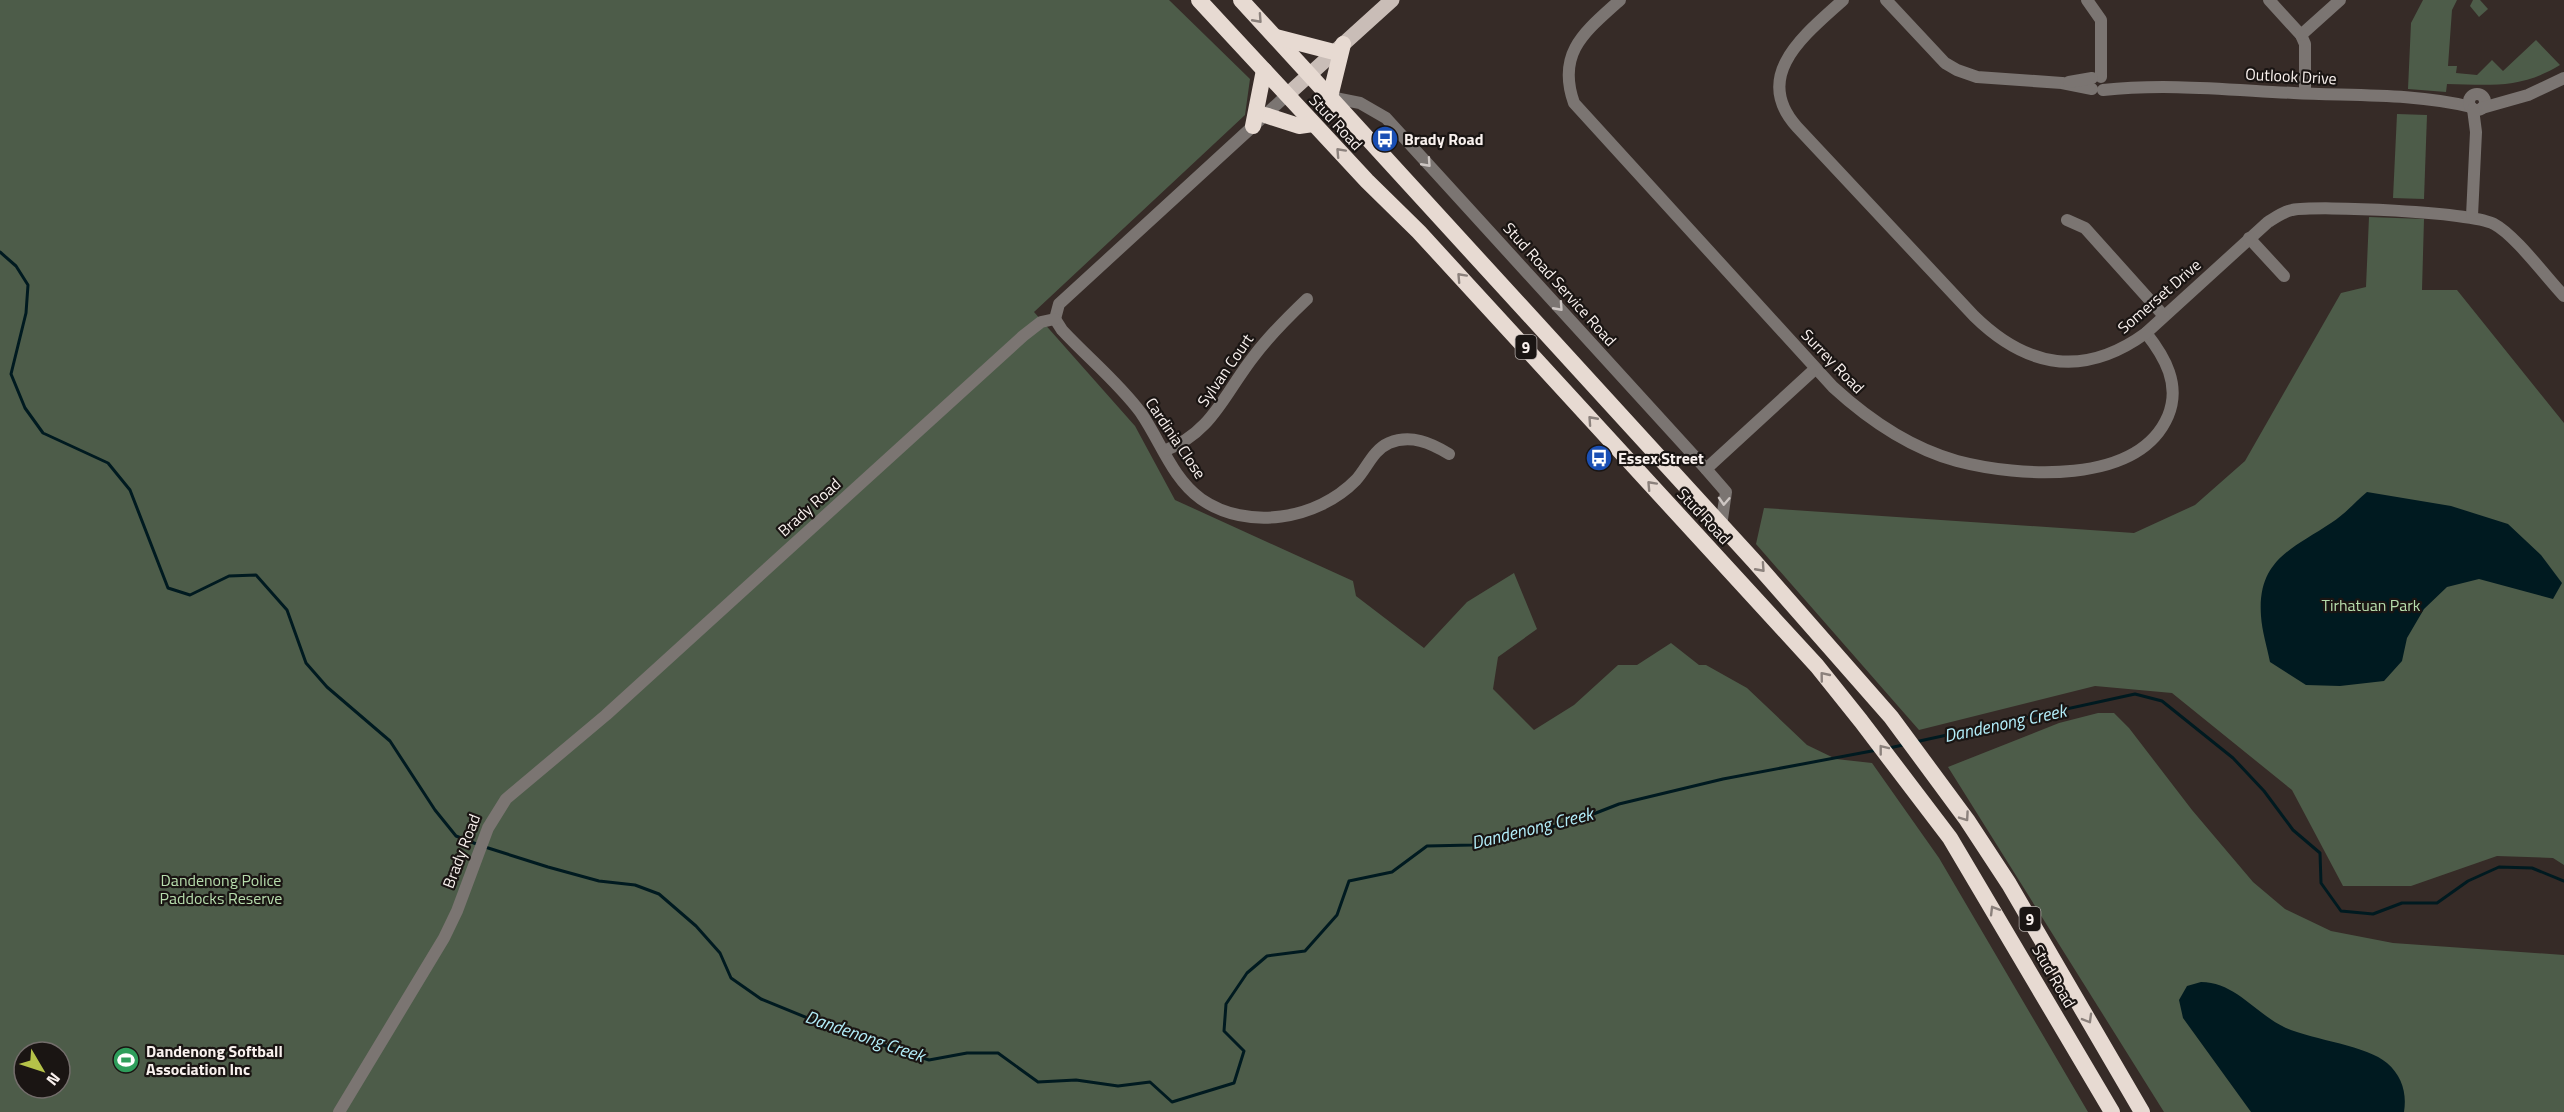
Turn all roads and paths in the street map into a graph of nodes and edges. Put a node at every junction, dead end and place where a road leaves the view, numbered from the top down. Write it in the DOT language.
graph roads {
  1 [pos="1199,0"];
  2 [pos="1241,0"];
  3 [pos="1392,0"];
  4 [pos="1620,0"];
  5 [pos="1843,0"];
  6 [pos="1886,0"];
  7 [pos="2087,0"];
  8 [pos="2269,0"];
  9 [pos="2340,0"];
  10 [pos="2301,35"];
  11 [pos="1275,37"];
  12 [pos="1338,48"];
  13 [pos="1264,70"];
  14 [pos="1310,74"];
  15 [pos="2564,78"];
  16 [pos="2098,81"];
  17 [pos="2305,93"];
  18 [pos="1287,95"];
  19 [pos="1330,97"];
  20 [pos="2477,105"];
  21 [pos="1259,121"];
  22 [pos="1313,124"];
  23 [pos="2472,216"];
  24 [pos="2067,220"];
  25 [pos="2249,238"];
  26 [pos="2284,276"];
  27 [pos="2564,296"];
  28 [pos="1307,299"];
  29 [pos="2164,316"];
  30 [pos="1055,319"];
  31 [pos="2146,333"];
  32 [pos="1815,369"];
  33 [pos="1164,451"];
  34 [pos="1449,454"];
  35 [pos="1706,469"];
  36 [pos="1721,526"];
  37 [pos="339,1112"];
  38 [pos="2112,1112"];
  39 [pos="2142,1112"];
  1 -- 13 [label="highway, Stud Road / 9"];
  2 -- 11 [label="highway, Stud Road / 9, one-way"];
  3 -- 12 [label="main road"];
  4 -- 32 [label="street, Surrey Road"];
  5 -- 31 [label="street, Somerset Drive"];
  6 -- 16 [label="street, Outlook Drive"];
  7 -- 16 [label="street"];
  8 -- 10 [label="street"];
  9 -- 10 [label="street"];
  10 -- 17 [label="street"];
  11 -- 12 [label="highway"];
  11 -- 14 [label="highway, Stud Road / 9"];
  12 -- 14 [label="main road"];
  12 -- 19 [label="highway"];
  13 -- 18 [label="highway, Stud Road / 9"];
  13 -- 21 [label="highway"];
  14 -- 18 [label="main road"];
  14 -- 19 [label="highway, Stud Road / 9"];
  15 -- 20 [label="street, Outlook Drive"];
  16 -- 17 [label="street, Outlook Drive"];
  17 -- 20 [label="street, Outlook Drive"];
  18 -- 21 [label="street"];
  18 -- 22 [label="highway, Stud Road / 9"];
  19 -- 35 [label="street, Stud Road Service Road, one-way"];
  19 -- 36 [label="highway, Stud Road / 9"];
  20 -- 23 [label="street"];
  21 -- 22 [label="highway"];
  21 -- 30 [label="street"];
  38 -- 22 [label="highway, Stud Road / 9, one-way"];
  23 -- 25 [label="street, Somerset Drive"];
  23 -- 27 [label="street, Somerset Drive"];
  24 -- 29 [label="street"];
  25 -- 26 [label="street"];
  25 -- 29 [label="street, Somerset Drive"];
  28 -- 33 [label="street, Sylvan Court"];
  29 -- 31 [label="street, Somerset Drive"];
  30 -- 33 [label="street, Cardinia Close"];
  30 -- 37 [label="street, Brady Road"];
  31 -- 32 [label="street, Surrey Road"];
  32 -- 35 [label="street"];
  33 -- 34 [label="street, Cardinia Close"];
  35 -- 36 [label="street, Stud Road Service Road, one-way"];
  36 -- 39 [label="highway, Stud Road / 9, one-way"];
}
